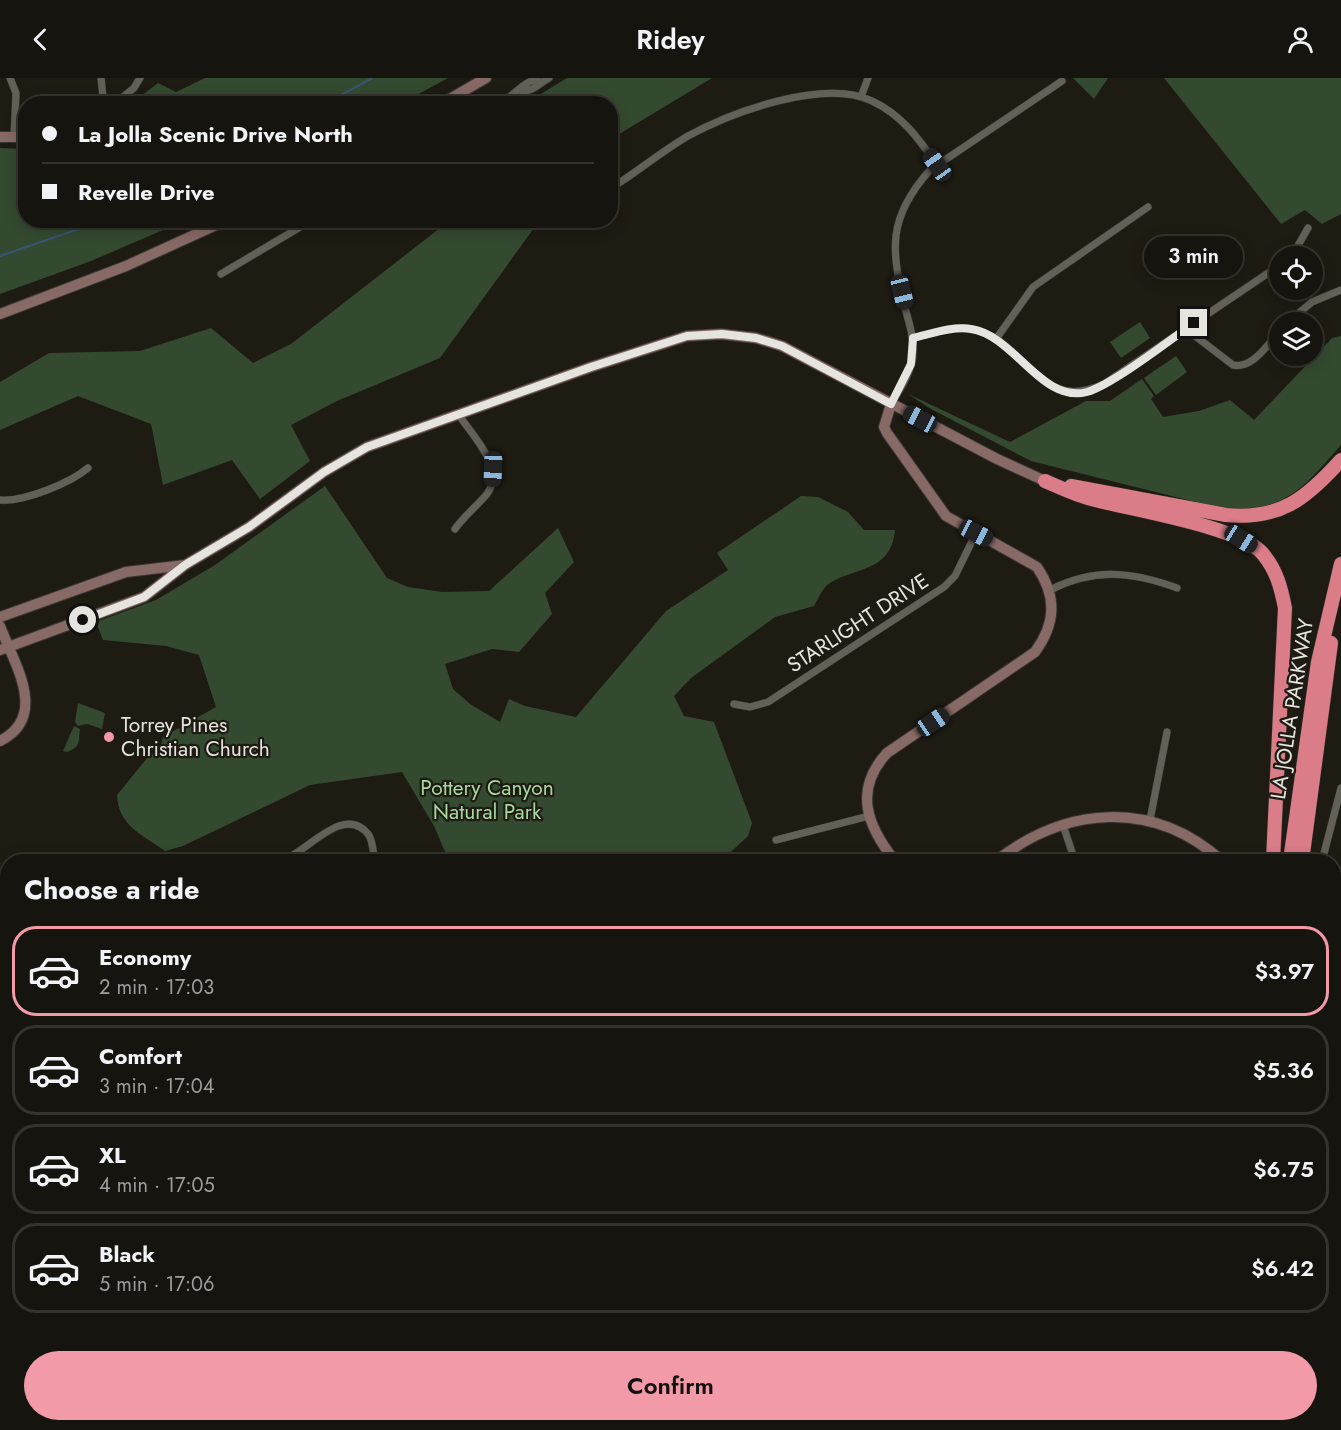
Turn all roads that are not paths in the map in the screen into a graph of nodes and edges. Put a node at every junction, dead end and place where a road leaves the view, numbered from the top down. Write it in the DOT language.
graph roads {
  1 [pos="10,78"];
  2 [pos="101,78"];
  3 [pos="140,78"];
  4 [pos="486,78"];
  5 [pos="549,78"];
  6 [pos="867,78"];
  7 [pos="1062,81"];
  8 [pos="103,96"];
  9 [pos="123,96"];
  10 [pos="455,96"];
  11 [pos="511,96"];
  12 [pos="861,97"];
  13 [pos="0,137"];
  14 [pos="14,137"];
  15 [pos="18,137"];
  16 [pos="937,165"];
  17 [pos="619,183"];
  18 [pos="1148,207"];
  19 [pos="211,228"];
  20 [pos="299,228"];
  21 [pos="1308,228"];
  22 [pos="1298,246"];
  23 [pos="1269,272"];
  24 [pos="221,274"];
  25 [pos="1341,290"];
  26 [pos="1300,312"];
  27 [pos="0,314"];
  28 [pos="1186,329"];
  29 [pos="913,338"];
  30 [pos="996,339"];
  31 [pos="1269,344"];
  32 [pos="891,404"];
  33 [pos="458,414"];
  34 [pos="1341,460"];
  35 [pos="88,468"];
  36 [pos="1046,481"];
  37 [pos="0,501"];
  38 [pos="455,529"];
  39 [pos="976,533"];
  40 [pos="1341,564"];
  41 [pos="185,565"];
  42 [pos="1177,588"];
  43 [pos="1050,590"];
  44 [pos="1341,601"];
  45 [pos="0,617"];
  46 [pos="0,626"];
  47 [pos="4,648"];
  48 [pos="734,704"];
  49 [pos="1167,732"];
  50 [pos="0,741"];
  51 [pos="1341,788"];
  52 [pos="869,816"];
  53 [pos="1150,820"];
  54 [pos="1063,825"];
  55 [pos="776,840"];
  56 [pos="297,854"];
  57 [pos="373,854"];
  58 [pos="889,854"];
  59 [pos="1006,854"];
  60 [pos="1073,854"];
  61 [pos="1214,854"];
  62 [pos="1273,854"];
  63 [pos="1291,854"];
  64 [pos="1303,854"];
  65 [pos="1324,854"];
  1 -- 14 [label="street"];
  2 -- 8 [label="street"];
  3 -- 9 [label="street"];
  4 -- 10 [label="main road"];
  5 -- 11 [label="street"];
  6 -- 12 [label="street"];
  7 -- 16 [label="street"];
  12 -- 16 [label="street"];
  12 -- 17 [label="street"];
  13 -- 14 [label="main road"];
  14 -- 15 [label="main road"];
  16 -- 29 [label="street"];
  18 -- 30 [label="street"];
  19 -- 27 [label="main road"];
  20 -- 24 [label="street"];
  21 -- 22 [label="street"];
  23 -- 28 [label="street"];
  25 -- 26 [label="street"];
  28 -- 30 [label="street"];
  28 -- 31 [label="street"];
  29 -- 30 [label="street"];
  29 -- 32 [label="street"];
  32 -- 33 [label="main road"];
  32 -- 36 [label="main road"];
  32 -- 39 [label="main road"];
  33 -- 38 [label="street"];
  33 -- 41 [label="main road"];
  34 -- 36 [label="highway"];
  35 -- 37 [label="street"];
  36 -- 62 [label="highway"];
  39 -- 43 [label="main road"];
  39 -- 48 [label="street, STARLIGHT DRIVE"];
  40 -- 63 [label="highway, LA JOLLA PARKWAY"];
  41 -- 45 [label="main road"];
  41 -- 47 [label="main road"];
  42 -- 43 [label="street"];
  43 -- 52 [label="main road"];
  44 -- 64 [label="highway, LA JOLLA PARKWAY"];
  46 -- 47 [label="main road"];
  47 -- 50 [label="main road"];
  49 -- 53 [label="street"];
  51 -- 65 [label="street"];
  52 -- 55 [label="street"];
  52 -- 58 [label="main road"];
  53 -- 54 [label="main road"];
  53 -- 61 [label="main road"];
  54 -- 59 [label="main road"];
  54 -- 60 [label="street"];
  56 -- 57 [label="street"];
}
